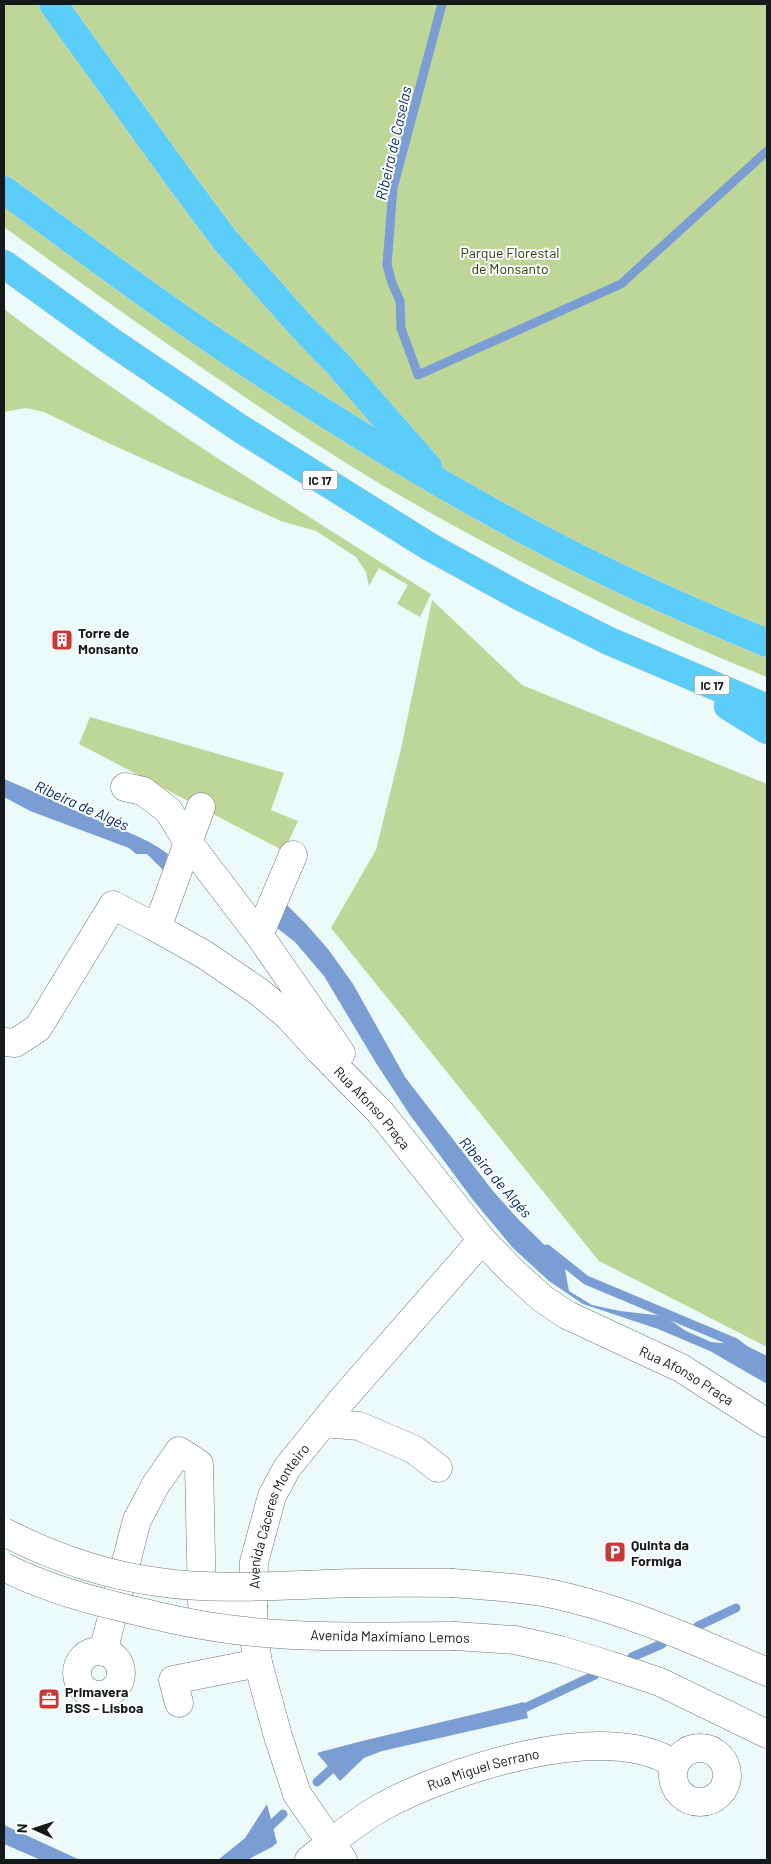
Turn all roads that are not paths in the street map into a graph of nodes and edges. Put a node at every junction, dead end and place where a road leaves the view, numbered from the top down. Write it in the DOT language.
graph roads {
  1 [pos="53,4"];
  2 [pos="4,190"];
  3 [pos="4,264"];
  4 [pos="442,484"];
  5 [pos="767,643"];
  6 [pos="657,662"];
  7 [pos="767,708"];
  8 [pos="767,730"];
  9 [pos="125,787"];
  10 [pos="201,807"];
  11 [pos="188,842"];
  12 [pos="292,855"];
  13 [pos="157,928"];
  14 [pos="259,935"];
  15 [pos="4,1042"];
  16 [pos="381,1113"];
  17 [pos="482,1240"];
  18 [pos="767,1423"];
  19 [pos="4,1532"];
  20 [pos="4,1568"];
  21 [pos="253,1607"];
  22 [pos="103,1652"];
  23 [pos="258,1663"];
  24 [pos="767,1672"];
  25 [pos="179,1703"];
  26 [pos="767,1734"];
  27 [pos="674,1764"];
  28 [pos="337,1851"];
  29 [pos="309,1860"];
  1 -- 4 [label="highway"];
  2 -- 4 [label="highway"];
  3 -- 6 [label="highway, IC 17"];
  4 -- 5 [label="highway"];
  6 -- 7 [label="highway, IC 17"];
  6 -- 8 [label="highway"];
  9 -- 11 [label="street"];
  10 -- 11 [label="street"];
  11 -- 13 [label="street"];
  11 -- 14 [label="street"];
  12 -- 14 [label="street"];
  13 -- 15 [label="street, Rua Afonso Praça"];
  13 -- 16 [label="street, Rua Afonso Praça"];
  14 -- 16 [label="street"];
  16 -- 17 [label="street, Rua Afonso Praça"];
  17 -- 18 [label="street, Rua Afonso Praça"];
  17 -- 21 [label="street, Avenida Cáceres Monteiro"];
  19 -- 24 [label="street, bridge"];
  20 -- 26 [label="street, Avenida Maximiano Lemos, bridge"];
  21 -- 22 [label="street"];
  21 -- 23 [label="street, Avenida Cáceres Monteiro"];
  23 -- 25 [label="street"];
  23 -- 28 [label="street, Avenida Cáceres Monteiro"];
  27 -- 28 [label="street, Rua Miguel Serrano"];
  28 -- 29 [label="street, Rua Miguel Serrano"];
}
